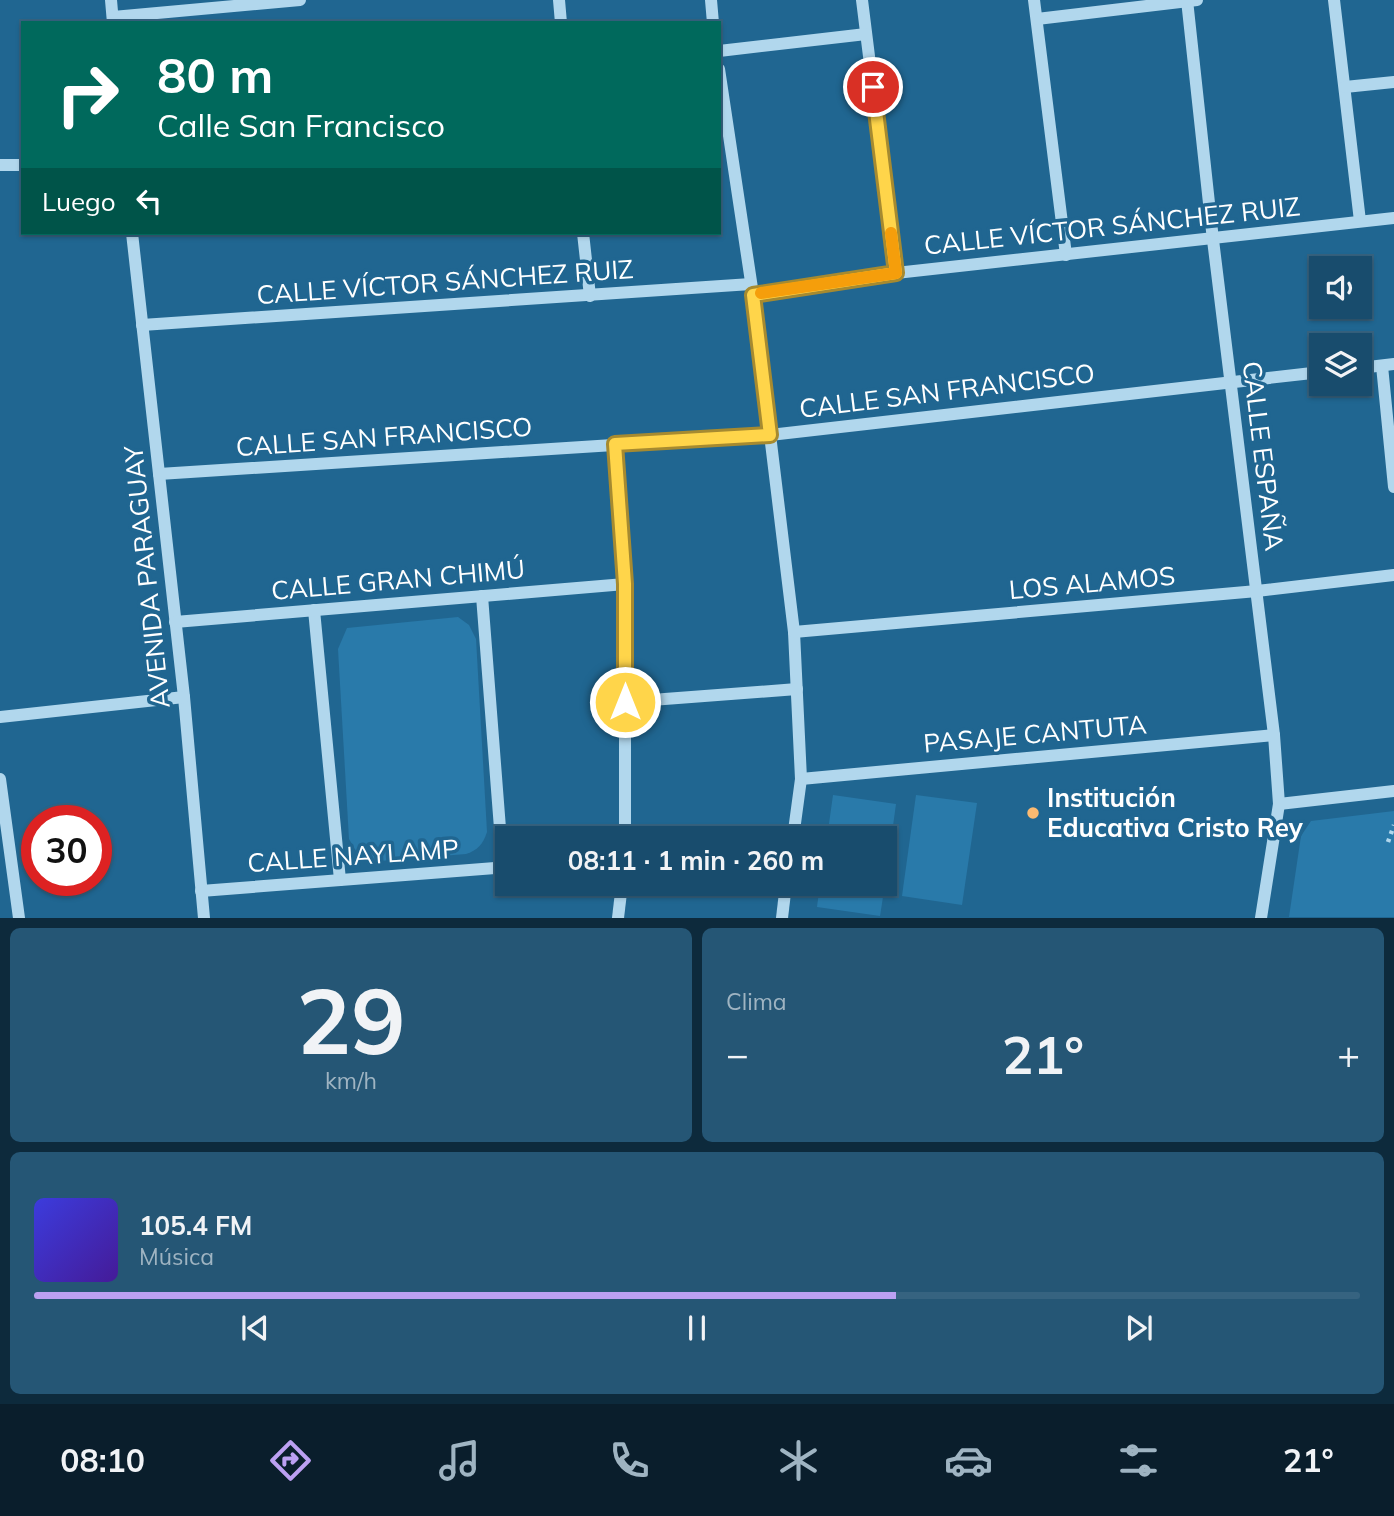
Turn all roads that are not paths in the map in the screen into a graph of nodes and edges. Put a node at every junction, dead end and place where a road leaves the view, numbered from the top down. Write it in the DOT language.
graph roads {
  1 [pos="111,0"];
  2 [pos="300,0"];
  3 [pos="559,0"];
  4 [pos="711,0"];
  5 [pos="862,0"];
  6 [pos="1034,0"];
  7 [pos="1190,0"];
  8 [pos="1334,0"];
  9 [pos="1037,19"];
  10 [pos="113,20"];
  11 [pos="561,21"];
  12 [pos="713,21"];
  13 [pos="866,34"];
  14 [pos="721,51"];
  15 [pos="721,82"];
  16 [pos="1394,82"];
  17 [pos="1345,87"];
  18 [pos="21,165"];
  19 [pos="0,166"];
  20 [pos="1394,218"];
  21 [pos="1360,221"];
  22 [pos="132,235"];
  23 [pos="583,235"];
  24 [pos="1213,240"];
  25 [pos="1066,255"];
  26 [pos="896,273"];
  27 [pos="752,289"];
  28 [pos="590,296"];
  29 [pos="142,325"];
  30 [pos="1388,365"];
  31 [pos="1309,373"];
  32 [pos="1231,382"];
  33 [pos="770,435"];
  34 [pos="615,444"];
  35 [pos="159,474"];
  36 [pos="1394,486"];
  37 [pos="1394,576"];
  38 [pos="625,584"];
  39 [pos="1257,591"];
  40 [pos="482,596"];
  41 [pos="314,611"];
  42 [pos="175,622"];
  43 [pos="794,632"];
  44 [pos="797,689"];
  45 [pos="184,697"];
  46 [pos="625,702"];
  47 [pos="0,717"];
  48 [pos="1274,735"];
  49 [pos="0,779"];
  50 [pos="801,779"];
  51 [pos="1394,791"];
  52 [pos="1279,804"];
  53 [pos="502,826"];
  54 [pos="625,826"];
  55 [pos="795,826"];
  56 [pos="495,868"];
  57 [pos="340,880"];
  58 [pos="201,891"];
  59 [pos="621,896"];
  60 [pos="785,896"];
  61 [pos="19,918"];
  62 [pos="204,918"];
  63 [pos="618,918"];
  64 [pos="782,918"];
  65 [pos="1261,918"];
  1 -- 10 [label="street"];
  2 -- 10 [label="street"];
  3 -- 11 [label="street"];
  4 -- 12 [label="street"];
  5 -- 13 [label="street"];
  6 -- 9 [label="street"];
  7 -- 9 [label="street"];
  7 -- 24 [label="street, CALLE ESPAÑA"];
  8 -- 17 [label="street"];
  9 -- 25 [label="street"];
  13 -- 14 [label="street"];
  13 -- 26 [label="street"];
  15 -- 27 [label="street"];
  16 -- 17 [label="street"];
  17 -- 21 [label="street"];
  18 -- 19 [label="street"];
  20 -- 21 [label="street, CALLE VÍCTOR SÁNCHEZ RUIZ"];
  21 -- 24 [label="street, CALLE VÍCTOR SÁNCHEZ RUIZ"];
  22 -- 29 [label="street, AVENIDA PARAGUAY"];
  23 -- 28 [label="street"];
  24 -- 25 [label="street, CALLE VÍCTOR SÁNCHEZ RUIZ"];
  24 -- 32 [label="street, CALLE ESPAÑA"];
  25 -- 26 [label="street, CALLE VÍCTOR SÁNCHEZ RUIZ"];
  26 -- 27 [label="street, CALLE VÍCTOR SÁNCHEZ RUIZ"];
  27 -- 28 [label="street, CALLE VÍCTOR SÁNCHEZ RUIZ"];
  27 -- 33 [label="street"];
  28 -- 29 [label="street, CALLE VÍCTOR SÁNCHEZ RUIZ"];
  29 -- 35 [label="street, AVENIDA PARAGUAY"];
  30 -- 36 [label="street"];
  31 -- 32 [label="street, CALLE SAN FRANCISCO"];
  32 -- 33 [label="street, CALLE SAN FRANCISCO"];
  32 -- 39 [label="street, CALLE ESPAÑA"];
  33 -- 34 [label="street, CALLE SAN FRANCISCO"];
  33 -- 43 [label="street"];
  34 -- 35 [label="street, CALLE SAN FRANCISCO"];
  34 -- 38 [label="street"];
  35 -- 42 [label="street, AVENIDA PARAGUAY"];
  37 -- 39 [label="street, LOS ALAMOS"];
  38 -- 40 [label="street, CALLE GRAN CHIMÚ"];
  38 -- 46 [label="street"];
  39 -- 43 [label="street, LOS ALAMOS"];
  39 -- 48 [label="street, CALLE ESPAÑA"];
  40 -- 41 [label="street, CALLE GRAN CHIMÚ"];
  40 -- 53 [label="street"];
  41 -- 42 [label="street, CALLE GRAN CHIMÚ"];
  41 -- 57 [label="street"];
  42 -- 45 [label="street, AVENIDA PARAGUAY"];
  43 -- 44 [label="street"];
  44 -- 46 [label="street"];
  44 -- 50 [label="street"];
  45 -- 47 [label="street"];
  45 -- 58 [label="street, AVENIDA PARAGUAY"];
  46 -- 54 [label="street"];
  48 -- 50 [label="street, PASAJE CANTUTA"];
  48 -- 52 [label="street, CALLE ESPAÑA"];
  49 -- 61 [label="street"];
  50 -- 55 [label="street"];
  51 -- 52 [label="street"];
  52 -- 65 [label="street, CALLE ESPAÑA"];
  56 -- 57 [label="street, CALLE NAYLAMP"];
  57 -- 58 [label="street, CALLE NAYLAMP"];
  58 -- 62 [label="street, AVENIDA PARAGUAY"];
  59 -- 63 [label="street"];
  60 -- 64 [label="street"];
}
